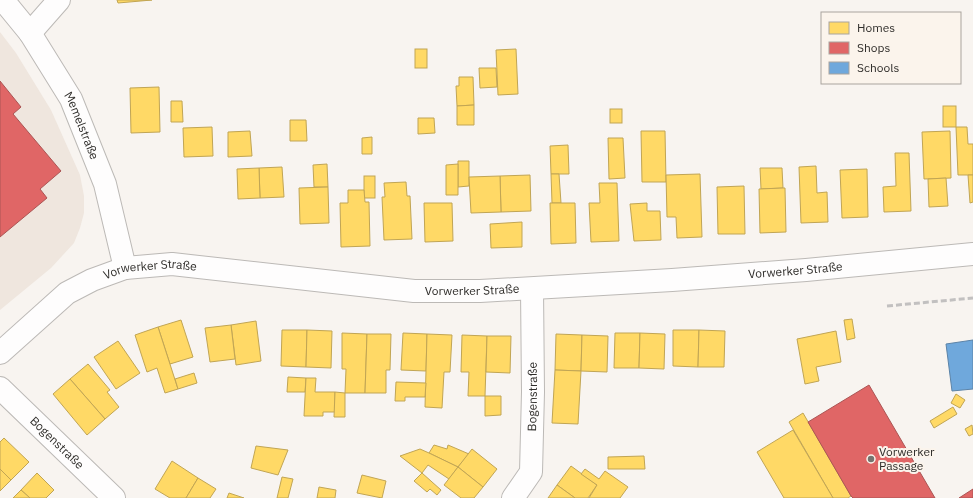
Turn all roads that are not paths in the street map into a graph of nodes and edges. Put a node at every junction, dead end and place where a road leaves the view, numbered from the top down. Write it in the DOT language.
graph roads {
  1 [pos="3,0"];
  2 [pos="59,0"];
  3 [pos="30,34"];
  4 [pos="973,254"];
  5 [pos="125,268"];
  6 [pos="532,288"];
  7 [pos="0,353"];
  8 [pos="0,388"];
  9 [pos="114,498"];
  10 [pos="513,498"];
  1 -- 3 [label="street, Memelstraße"];
  2 -- 3 [label="street"];
  3 -- 5 [label="street, Memelstraße"];
  4 -- 6 [label="street, Vorwerker Straße"];
  5 -- 6 [label="street, Vorwerker Straße"];
  5 -- 7 [label="street, Vorwerker Straße"];
  6 -- 10 [label="street, Bogenstraße"];
  8 -- 9 [label="street, Bogenstraße"];
}
